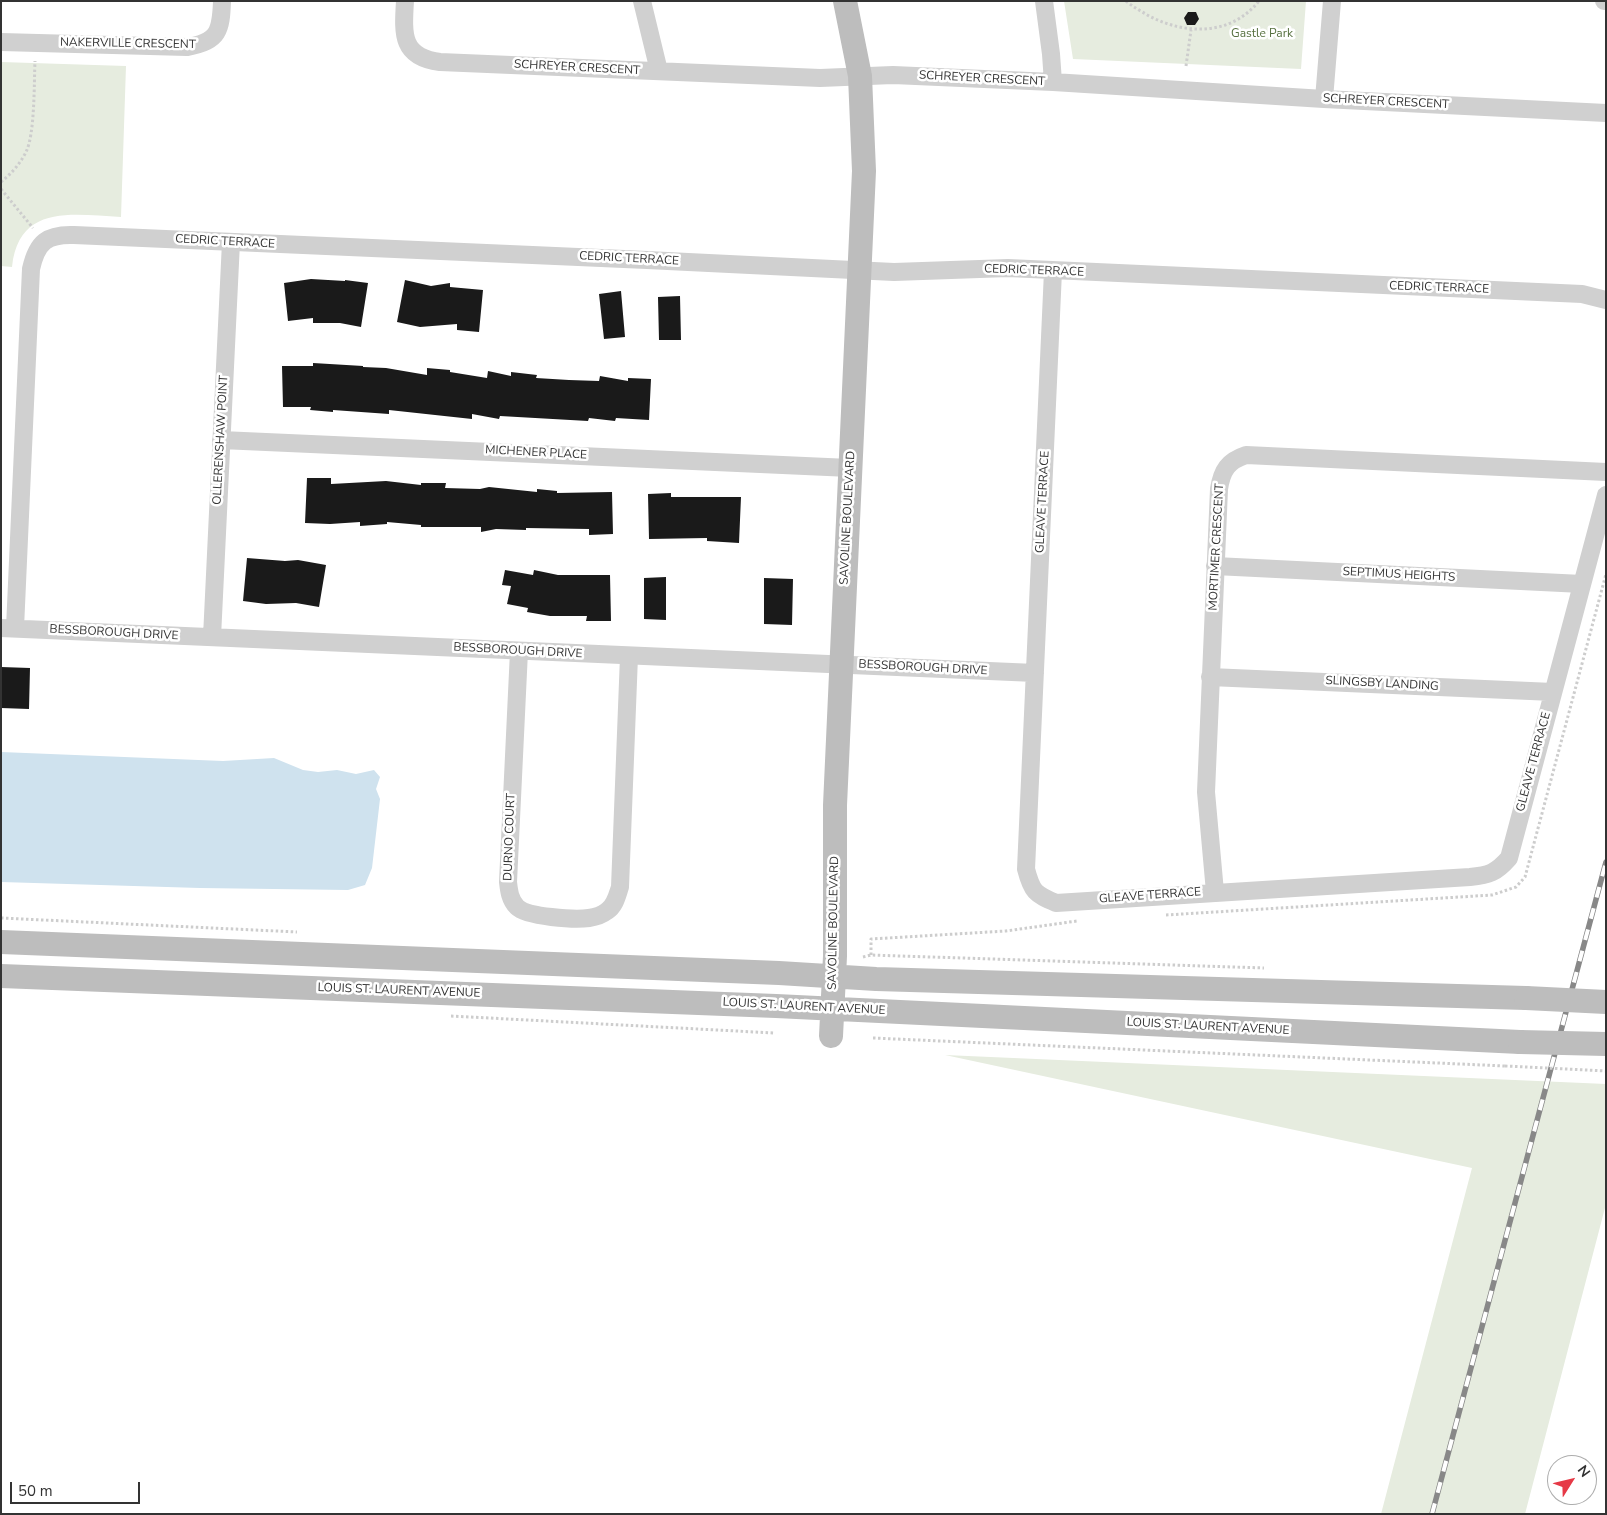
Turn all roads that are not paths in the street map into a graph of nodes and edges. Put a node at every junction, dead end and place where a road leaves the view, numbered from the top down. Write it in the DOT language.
graph roads {
  1 [pos="222,1"];
  2 [pos="405,1"];
  3 [pos="642,1"];
  4 [pos="845,1"];
  5 [pos="1044,1"];
  6 [pos="1332,1"];
  7 [pos="1,42"];
  8 [pos="659,72"];
  9 [pos="860,76"];
  10 [pos="1053,82"];
  11 [pos="1324,99"];
  12 [pos="1606,113"];
  13 [pos="231,242"];
  14 [pos="860,270"];
  15 [pos="1053,271"];
  16 [pos="1606,300"];
  17 [pos="221,440"];
  18 [pos="850,468"];
  19 [pos="1606,472"];
  20 [pos="1606,495"];
  21 [pos="1215,566"];
  22 [pos="1582,584"];
  23 [pos="8,628"];
  24 [pos="212,637"];
  25 [pos="519,651"];
  26 [pos="628,656"];
  27 [pos="841,664"];
  28 [pos="1035,673"];
  29 [pos="1210,677"];
  30 [pos="1553,692"];
  31 [pos="1215,892"];
  32 [pos="1,942"];
  33 [pos="1,976"];
  34 [pos="834,976"];
  35 [pos="1606,1002"];
  36 [pos="832,1009"];
  37 [pos="832,1036"];
  38 [pos="1606,1044"];
  1 -- 7 [label="street, NAKERVILLE CRESCENT"];
  2 -- 8 [label="street, SCHREYER CRESCENT"];
  3 -- 8 [label="street"];
  4 -- 9 [label="main road, SAVOLINE BOULEVARD"];
  5 -- 10 [label="street"];
  6 -- 11 [label="street"];
  8 -- 9 [label="street, SCHREYER CRESCENT"];
  9 -- 10 [label="street, SCHREYER CRESCENT"];
  9 -- 14 [label="main road, SAVOLINE BOULEVARD"];
  10 -- 11 [label="street, SCHREYER CRESCENT"];
  11 -- 12 [label="street, SCHREYER CRESCENT"];
  13 -- 14 [label="street, CEDRIC TERRACE"];
  13 -- 17 [label="street, OLLERENSHAW POINT"];
  13 -- 23 [label="street, CEDRIC TERRACE"];
  14 -- 15 [label="street, CEDRIC TERRACE"];
  14 -- 18 [label="main road, SAVOLINE BOULEVARD"];
  15 -- 16 [label="street, CEDRIC TERRACE"];
  15 -- 28 [label="street, GLEAVE TERRACE"];
  17 -- 18 [label="street, MICHENER PLACE"];
  17 -- 24 [label="street, OLLERENSHAW POINT"];
  18 -- 27 [label="main road, SAVOLINE BOULEVARD"];
  19 -- 21 [label="street, MORTIMER CRESCENT"];
  20 -- 22 [label="street, GLEAVE TERRACE"];
  21 -- 22 [label="street, SEPTIMUS HEIGHTS"];
  21 -- 29 [label="street, MORTIMER CRESCENT"];
  22 -- 30 [label="street, GLEAVE TERRACE"];
  23 -- 24 [label="street, BESSBOROUGH DRIVE"];
  24 -- 25 [label="street, BESSBOROUGH DRIVE"];
  25 -- 26 [label="street, BESSBOROUGH DRIVE"];
  25 -- 26 [label="street, DURNO COURT"];
  26 -- 27 [label="street, BESSBOROUGH DRIVE"];
  27 -- 28 [label="street, BESSBOROUGH DRIVE"];
  27 -- 34 [label="main road, SAVOLINE BOULEVARD"];
  28 -- 31 [label="street, GLEAVE TERRACE"];
  29 -- 30 [label="street, SLINGSBY LANDING"];
  29 -- 31 [label="street, MORTIMER CRESCENT"];
  30 -- 31 [label="street, GLEAVE TERRACE"];
  32 -- 34 [label="main road"];
  33 -- 36 [label="main road, LOUIS ST. LAURENT AVENUE"];
  34 -- 35 [label="main road, bridge"];
  34 -- 36 [label="main road, SAVOLINE BOULEVARD"];
  36 -- 37 [label="main road, SAVOLINE BOULEVARD"];
  36 -- 38 [label="main road, LOUIS ST. LAURENT AVENUE, bridge"];
}
